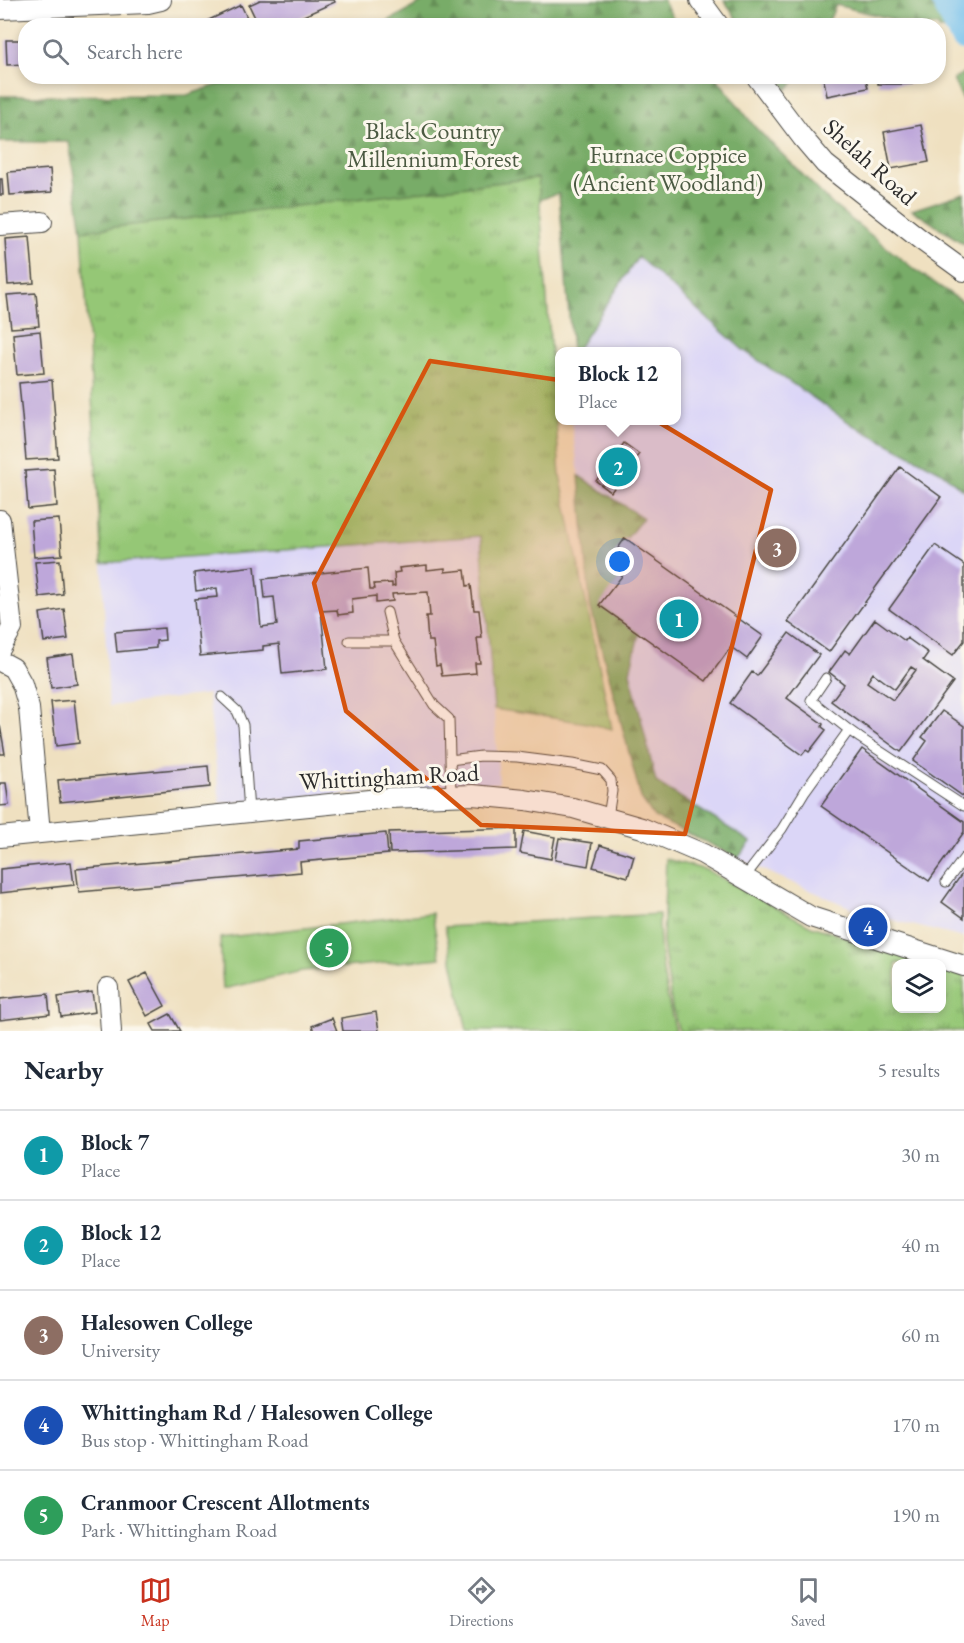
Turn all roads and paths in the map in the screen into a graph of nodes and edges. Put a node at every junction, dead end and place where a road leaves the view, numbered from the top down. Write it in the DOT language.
graph roads {
  1 [pos="161,0"];
  2 [pos="700,0"];
  3 [pos="0,9"];
  4 [pos="712,18"];
  5 [pos="762,84"];
  6 [pos="42,222"];
  7 [pos="0,225"];
  8 [pos="964,271"];
  9 [pos="0,520"];
  10 [pos="387,612"];
  11 [pos="348,641"];
  12 [pos="394,641"];
  13 [pos="0,649"];
  14 [pos="0,661"];
  15 [pos="826,678"];
  16 [pos="222,697"];
  17 [pos="849,730"];
  18 [pos="450,760"];
  19 [pos="451,795"];
  20 [pos="964,806"];
  21 [pos="249,812"];
  22 [pos="608,817"];
  23 [pos="40,833"];
  24 [pos="0,837"];
  25 [pos="964,858"];
  26 [pos="744,878"];
  27 [pos="946,882"];
  28 [pos="964,966"];
  29 [pos="108,988"];
  30 [pos="111,1031"];
  1 -- 3 [label="street"];
  2 -- 4 [label="street"];
  5 -- 8 [label="street, Shelah Road"];
  6 -- 7 [label="street"];
  9 -- 13 [label="street"];
  10 -- 12 [label="lane"];
  11 -- 12 [label="lane"];
  12 -- 18 [label="lane"];
  14 -- 23 [label="street"];
  15 -- 17 [label="lane"];
  16 -- 21 [label="lane"];
  17 -- 20 [label="lane"];
  17 -- 26 [label="lane"];
  18 -- 19 [label="lane"];
  18 -- 22 [label="lane"];
  19 -- 21 [label="street, Whittingham Road"];
  19 -- 22 [label="street, Whittingham Road"];
  21 -- 23 [label="street, Whittingham Road"];
  22 -- 26 [label="street, Whittingham Road"];
  23 -- 24 [label="street, Whittingham Road"];
  25 -- 27 [label="lane"];
  26 -- 28 [label="street, Whittingham Road"];
  29 -- 30 [label="street"];
}
